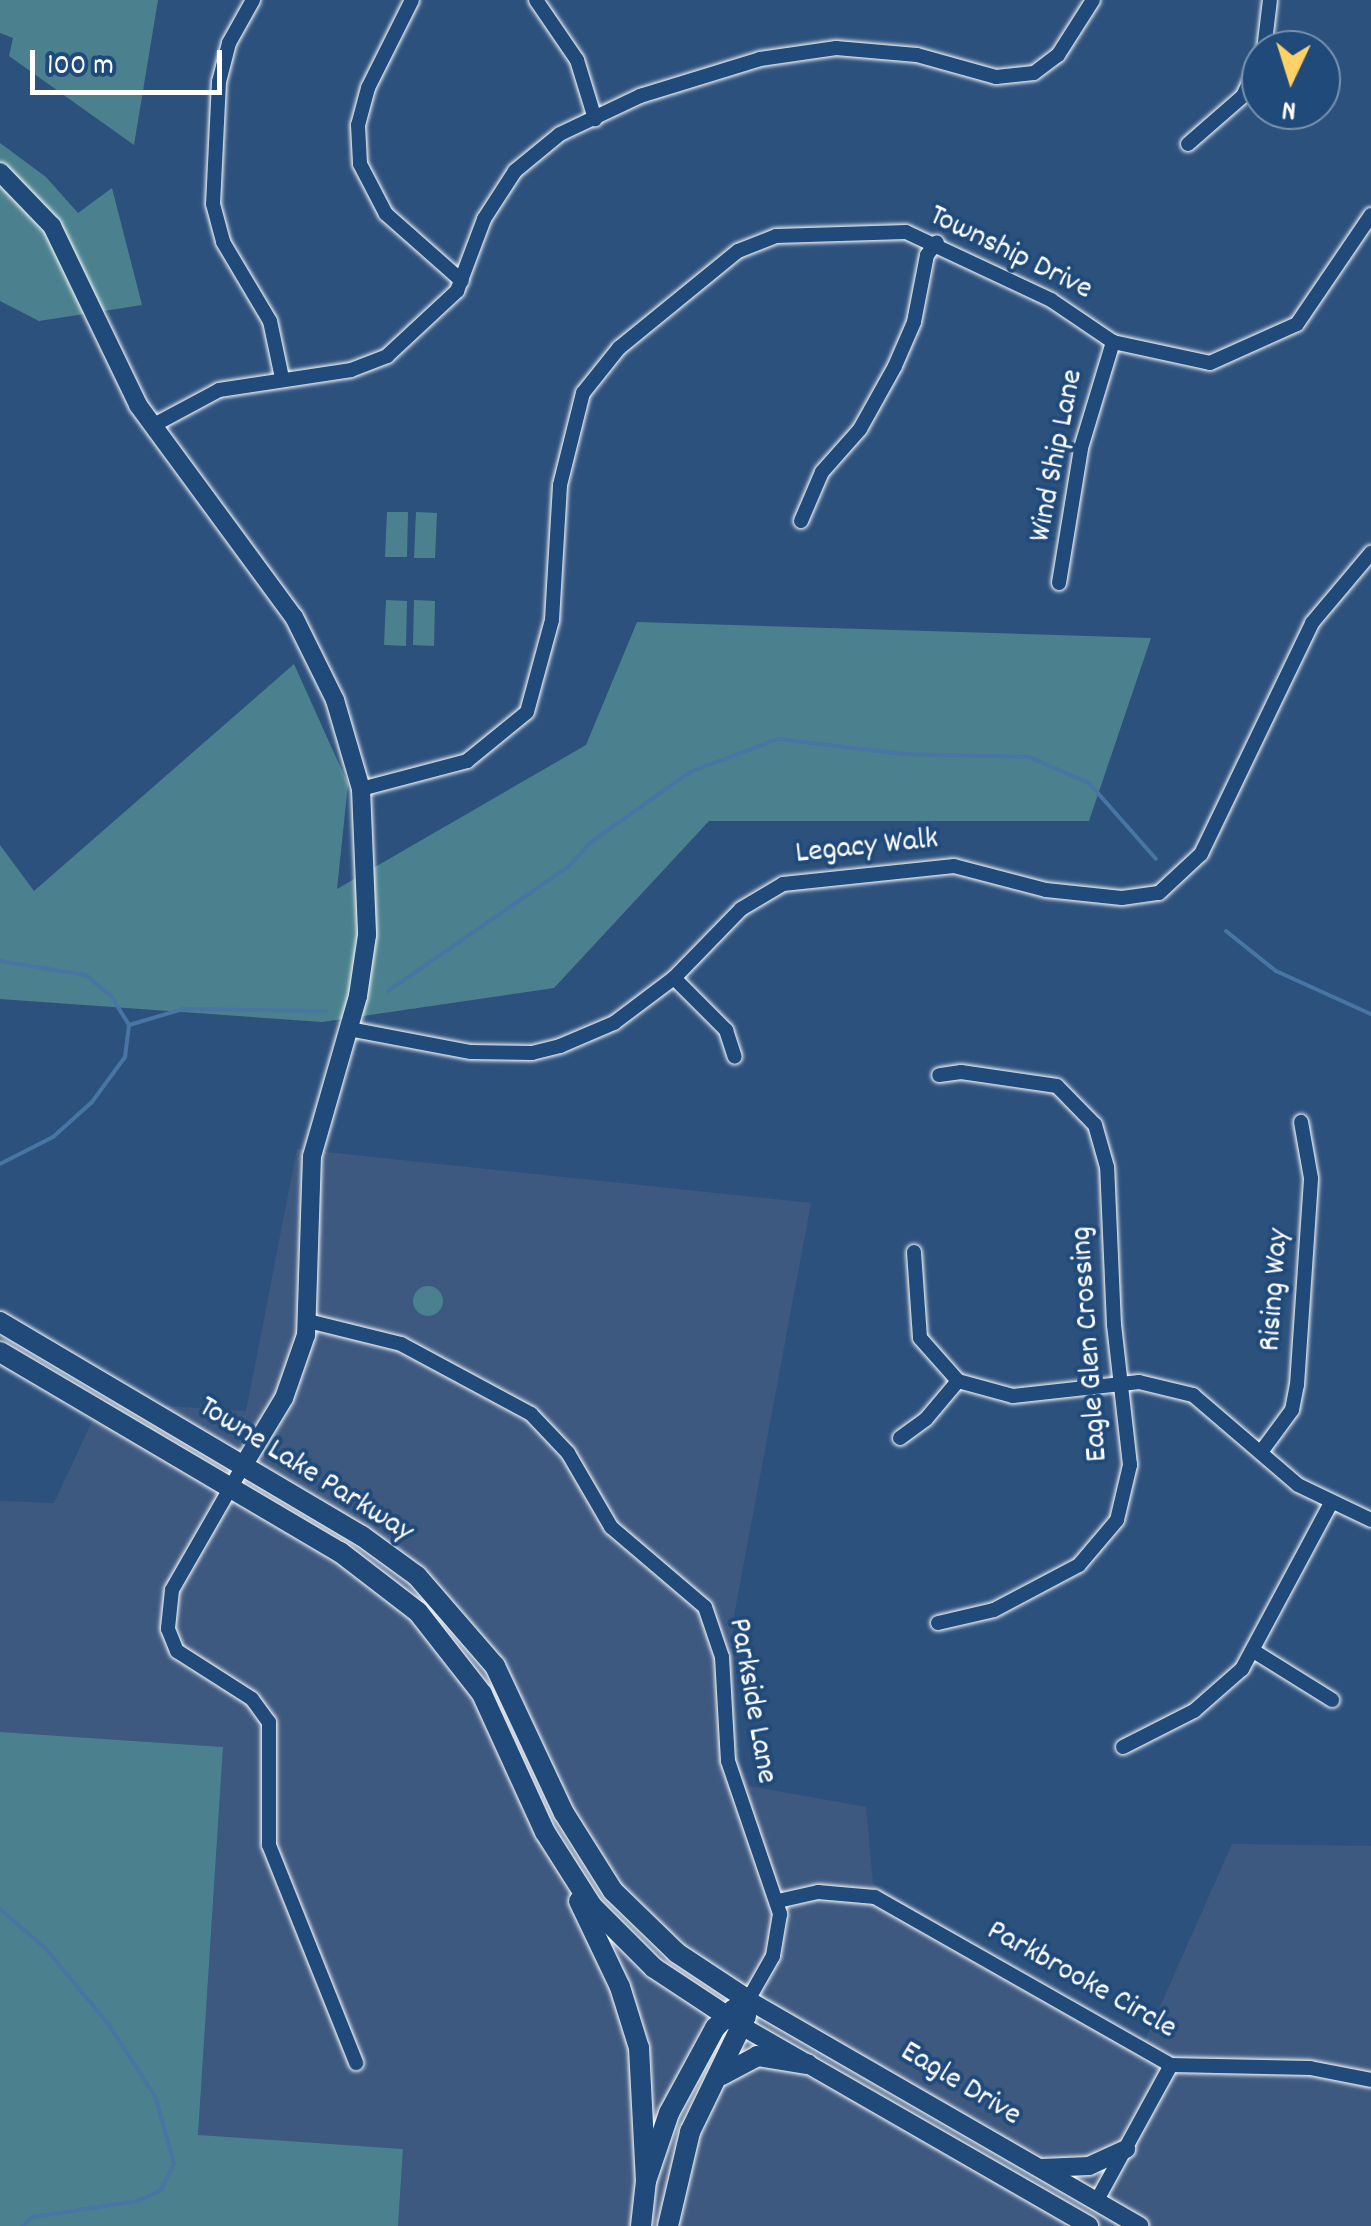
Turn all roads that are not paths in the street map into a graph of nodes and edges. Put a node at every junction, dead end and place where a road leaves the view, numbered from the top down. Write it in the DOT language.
graph roads {
  1 [pos="253,0"];
  2 [pos="412,0"];
  3 [pos="536,0"];
  4 [pos="1093,0"];
  5 [pos="1270,0"];
  6 [pos="1266,30"];
  7 [pos="1241,98"];
  8 [pos="594,119"];
  9 [pos="1188,144"];
  10 [pos="0,172"];
  11 [pos="1371,214"];
  12 [pos="937,242"];
  13 [pos="462,281"];
  14 [pos="1113,342"];
  15 [pos="282,378"];
  16 [pos="152,426"];
  17 [pos="801,522"];
  18 [pos="1371,552"];
  19 [pos="1059,583"];
  20 [pos="360,789"];
  21 [pos="674,978"];
  22 [pos="349,1028"];
  23 [pos="735,1057"];
  24 [pos="939,1075"];
  25 [pos="1301,1122"];
  26 [pos="914,1252"];
  27 [pos="0,1322"];
  28 [pos="308,1322"];
  29 [pos="0,1352"];
  30 [pos="958,1381"];
  31 [pos="1119,1382"];
  32 [pos="900,1438"];
  33 [pos="1262,1452"];
  34 [pos="243,1466"];
  35 [pos="230,1488"];
  36 [pos="1330,1505"];
  37 [pos="1371,1520"];
  38 [pos="938,1624"];
  39 [pos="1255,1652"];
  40 [pos="1332,1700"];
  41 [pos="1123,1746"];
  42 [pos="560,1858"];
  43 [pos="778,1902"];
  44 [pos="748,2000"];
  45 [pos="724,2016"];
  46 [pos="744,2028"];
  47 [pos="356,2063"];
  48 [pos="807,2064"];
  49 [pos="1170,2064"];
  50 [pos="716,2079"];
  51 [pos="1371,2080"];
  52 [pos="1126,2149"];
  53 [pos="1040,2168"];
  54 [pos="646,2181"];
  55 [pos="1096,2202"];
  56 [pos="640,2226"];
  57 [pos="668,2226"];
  58 [pos="1089,2226"];
  59 [pos="1138,2226"];
  1 -- 15 [label="street"];
  2 -- 13 [label="street"];
  3 -- 8 [label="street"];
  4 -- 8 [label="street"];
  5 -- 6 [label="street"];
  7 -- 9 [label="street"];
  8 -- 13 [label="street"];
  10 -- 16 [label="street"];
  11 -- 14 [label="street, Township Drive"];
  12 -- 14 [label="street, Township Drive"];
  12 -- 17 [label="street"];
  12 -- 20 [label="street, Township Drive"];
  13 -- 15 [label="street"];
  14 -- 19 [label="street, Wind Ship Lane"];
  15 -- 16 [label="street"];
  16 -- 20 [label="street"];
  18 -- 21 [label="street, Legacy Walk"];
  20 -- 22 [label="street"];
  21 -- 22 [label="street, Legacy Walk"];
  21 -- 23 [label="street"];
  22 -- 28 [label="street"];
  24 -- 31 [label="street, Eagle Glen Crossing"];
  25 -- 33 [label="street, Rising Way"];
  26 -- 30 [label="street"];
  27 -- 34 [label="main road, Towne Lake Parkway"];
  28 -- 34 [label="street"];
  28 -- 43 [label="street, Parkside Lane"];
  29 -- 35 [label="main road, Towne Lake Parkway"];
  30 -- 31 [label="street"];
  30 -- 32 [label="street"];
  31 -- 33 [label="street"];
  31 -- 38 [label="street, Eagle Glen Crossing"];
  33 -- 36 [label="street"];
  34 -- 35 [label="street"];
  34 -- 44 [label="main road, Towne Lake Parkway"];
  35 -- 42 [label="main road, Towne Lake Parkway"];
  35 -- 47 [label="street"];
  36 -- 37 [label="street"];
  36 -- 39 [label="street"];
  39 -- 40 [label="street"];
  39 -- 41 [label="street"];
  42 -- 45 [label="main road, Towne Lake Parkway"];
  42 -- 54 [label="main road"];
  43 -- 44 [label="street, Parkside Lane"];
  43 -- 49 [label="street, Parkbrooke Circle"];
  44 -- 45 [label="main road"];
  44 -- 46 [label="main road"];
  44 -- 53 [label="street, Eagle Drive"];
  45 -- 46 [label="main road, Eagle Drive"];
  45 -- 54 [label="main road"];
  46 -- 48 [label="street, Eagle Drive"];
  46 -- 50 [label="main road"];
  48 -- 50 [label="main road"];
  48 -- 58 [label="street, Eagle Drive"];
  49 -- 51 [label="street, Parkbrooke Circle"];
  49 -- 52 [label="street"];
  50 -- 57 [label="main road"];
  52 -- 53 [label="street"];
  52 -- 55 [label="street"];
  53 -- 55 [label="street, Eagle Drive"];
  54 -- 56 [label="main road"];
  55 -- 59 [label="street, Eagle Drive"];
}
